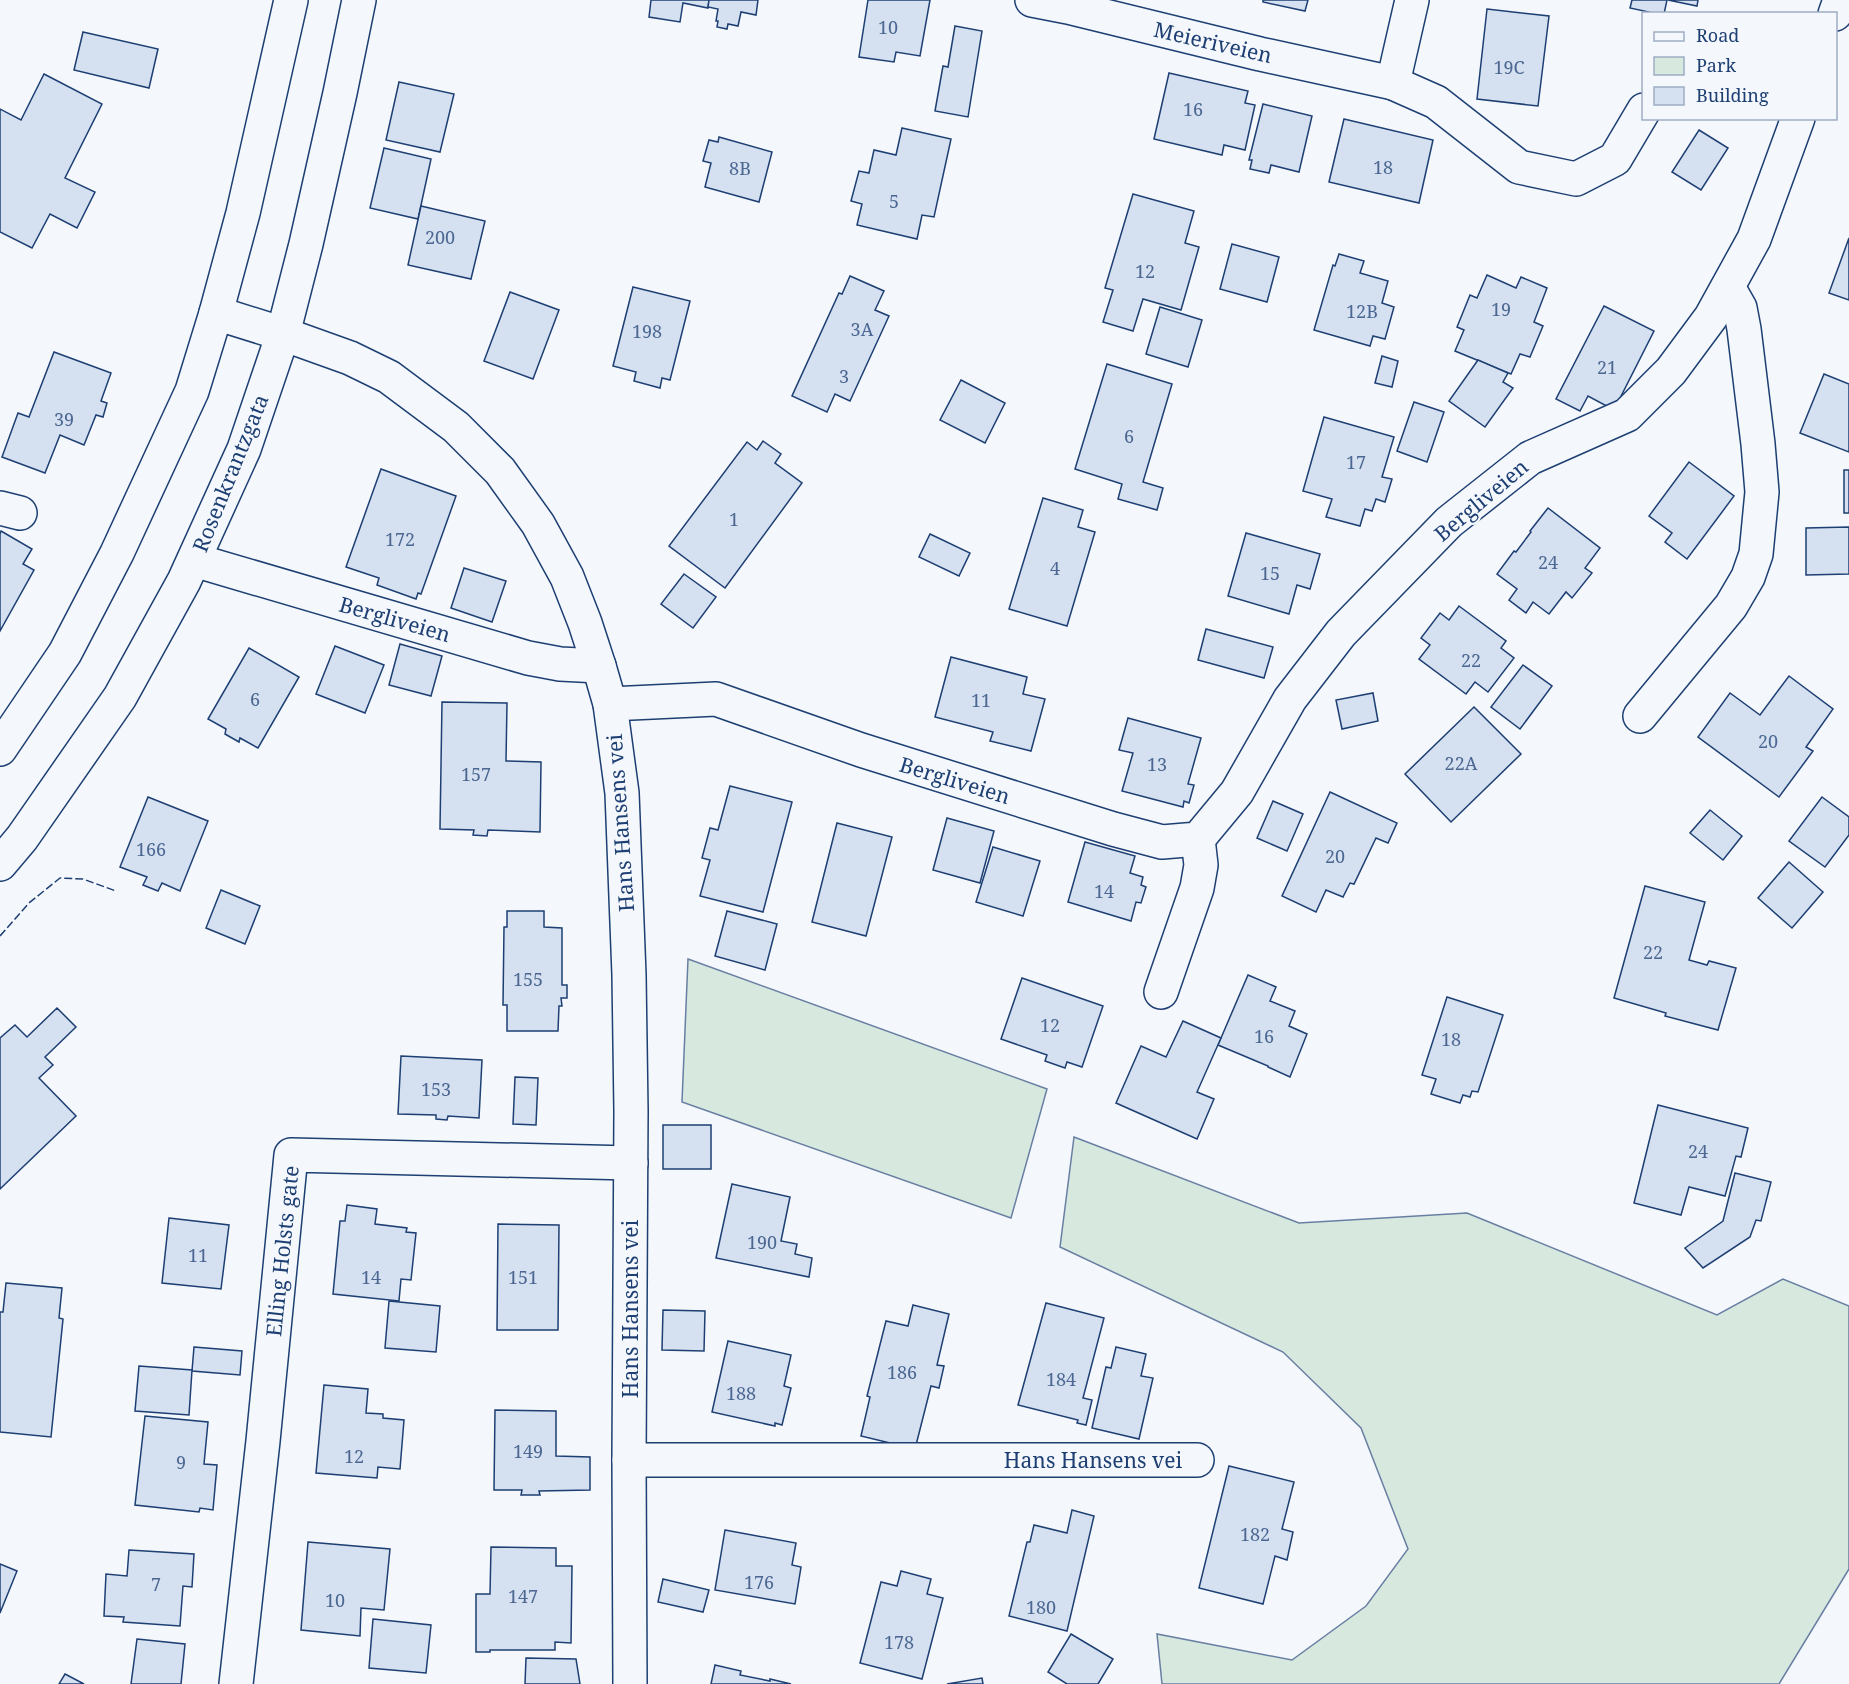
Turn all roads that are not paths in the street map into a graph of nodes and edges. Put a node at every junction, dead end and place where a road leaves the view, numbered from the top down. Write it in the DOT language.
graph roads {
  1 [pos="291,0"];
  2 [pos="359,0"];
  3 [pos="1032,0"];
  4 [pos="1412,0"];
  5 [pos="1393,83"];
  6 [pos="1642,113"];
  7 [pos="1797,120"];
  8 [pos="1728,287"];
  9 [pos="216,313"];
  10 [pos="283,334"];
  11 [pos="194,560"];
  12 [pos="598,666"];
  13 [pos="610,704"];
  14 [pos="1640,716"];
  15 [pos="0,749"];
  16 [pos="1198,838"];
  17 [pos="0,864"];
  18 [pos="1161,992"];
  19 [pos="631,1163"];
  20 [pos="628,1460"];
  21 [pos="1197,1460"];
  22 [pos="236,1684"];
  23 [pos="630,1684"];
  1 -- 9 [label="main road"];
  2 -- 10 [label="main road, Rosenkrantzgata"];
  3 -- 5 [label="main road, Meieriveien"];
  4 -- 5 [label="main road"];
  5 -- 6 [label="main road, Meieriveien"];
  7 -- 8 [label="main road, Bergliveien"];
  8 -- 14 [label="main road"];
  8 -- 16 [label="main road, Bergliveien"];
  9 -- 10 [label="main road, Hans Hansens vei"];
  9 -- 15 [label="main road"];
  10 -- 11 [label="main road, Rosenkrantzgata"];
  10 -- 12 [label="main road, Hans Hansens vei"];
  11 -- 12 [label="main road, Bergliveien"];
  11 -- 17 [label="main road, Rosenkrantzgata"];
  12 -- 13 [label="main road, Hans Hansens vei"];
  13 -- 16 [label="main road, Bergliveien"];
  13 -- 19 [label="main road, Hans Hansens vei"];
  16 -- 18 [label="main road"];
  19 -- 20 [label="main road, Hans Hansens vei"];
  19 -- 22 [label="main road, Elling Holsts gate"];
  20 -- 21 [label="main road, Hans Hansens vei"];
  20 -- 23 [label="main road, Hans Hansens vei"];
}
